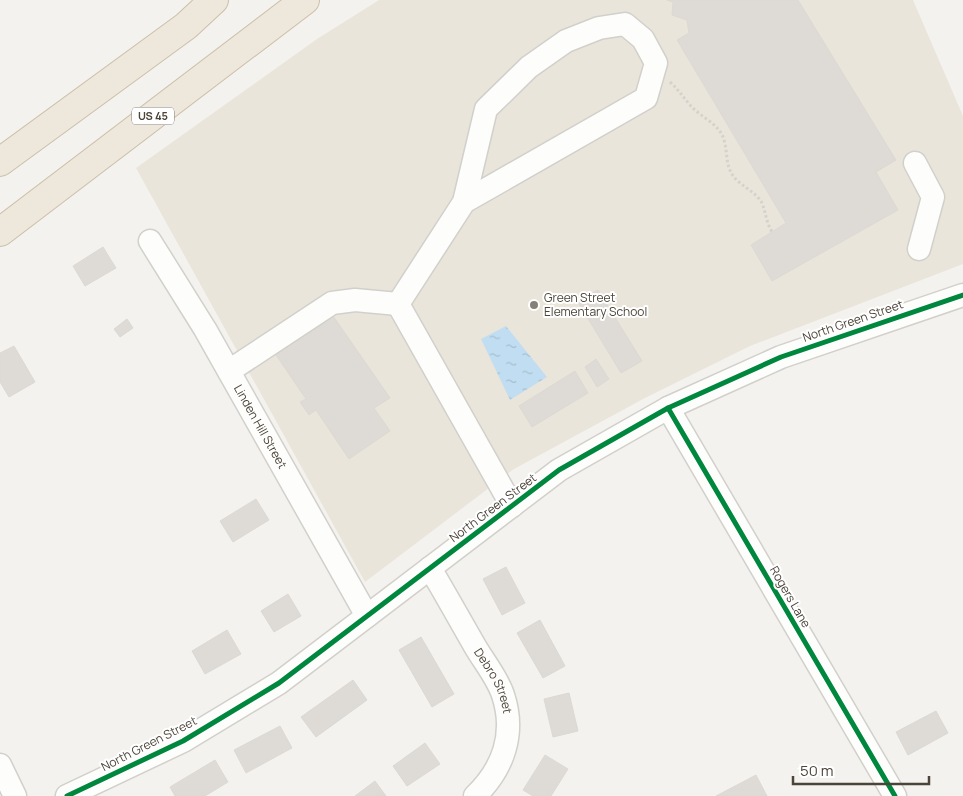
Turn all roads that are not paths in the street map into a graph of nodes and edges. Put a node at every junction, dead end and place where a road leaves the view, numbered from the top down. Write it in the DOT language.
graph roads {
  1 [pos="214,0"];
  2 [pos="234,0"];
  3 [pos="305,0"];
  4 [pos="186,26"];
  5 [pos="0,162"];
  6 [pos="915,163"];
  7 [pos="464,202"];
  8 [pos="0,232"];
  9 [pos="150,241"];
  10 [pos="919,249"];
  11 [pos="963,296"];
  12 [pos="398,304"];
  13 [pos="229,371"];
  14 [pos="668,408"];
  15 [pos="512,506"];
  16 [pos="430,568"];
  17 [pos="367,616"];
  18 [pos="0,765"];
  19 [pos="15,796"];
  20 [pos="67,796"];
  21 [pos="475,796"];
  22 [pos="895,796"];
  1 -- 4 [label="highway"];
  2 -- 4 [label="highway"];
  3 -- 8 [label="highway, US 45"];
  4 -- 5 [label="highway"];
  6 -- 10 [label="street"];
  7 -- 7 [label="street"];
  7 -- 12 [label="street"];
  9 -- 13 [label="street, Linden Hill Street"];
  11 -- 14 [label="street, North Green Street"];
  12 -- 13 [label="street"];
  12 -- 15 [label="street"];
  13 -- 17 [label="street, Linden Hill Street"];
  14 -- 15 [label="street, North Green Street"];
  14 -- 22 [label="street, Rogers Lane"];
  15 -- 16 [label="street, North Green Street"];
  16 -- 17 [label="street, North Green Street"];
  16 -- 21 [label="street, Debro Street"];
  17 -- 20 [label="street, North Green Street"];
  18 -- 19 [label="street"];
}
